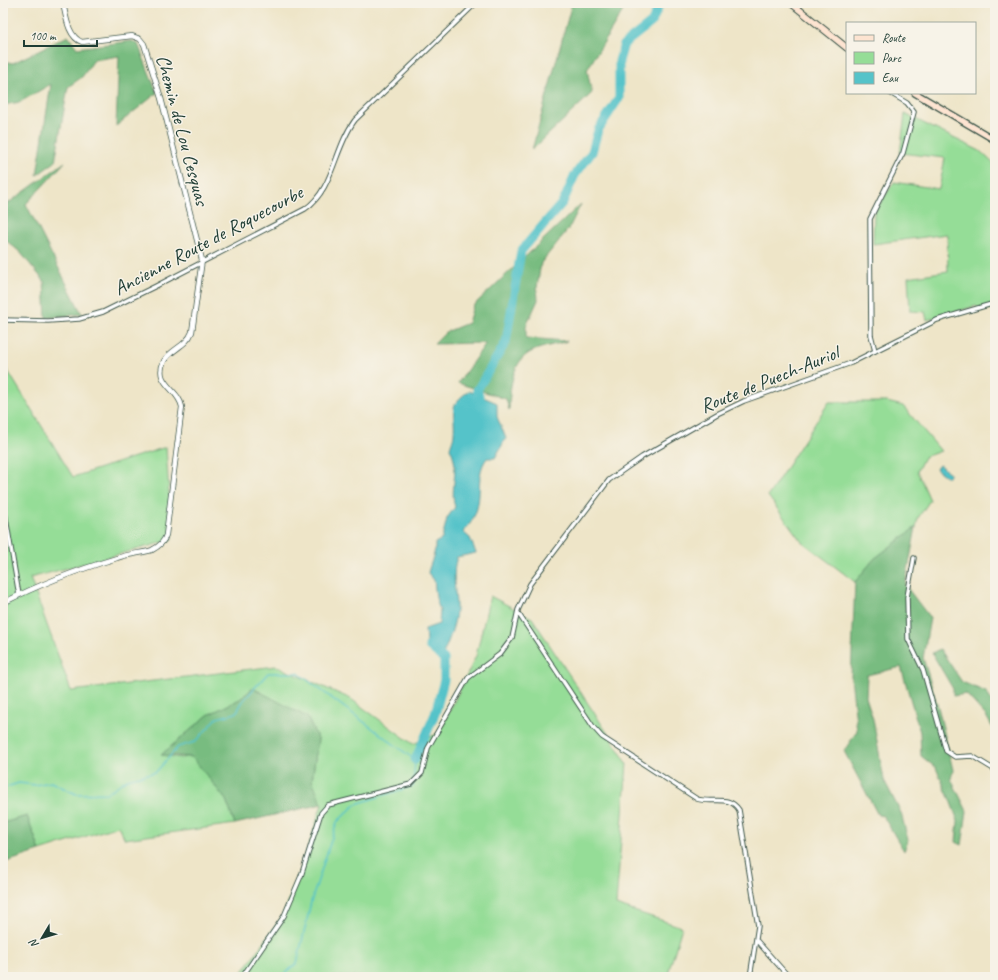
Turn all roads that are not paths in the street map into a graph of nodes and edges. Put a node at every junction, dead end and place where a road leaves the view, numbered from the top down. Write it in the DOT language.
graph roads {
  1 [pos="63,3"];
  2 [pos="476,3"];
  3 [pos="791,3"];
  4 [pos="846,47"];
  5 [pos="892,94"];
  6 [pos="917,94"];
  7 [pos="995,140"];
  8 [pos="202,263"];
  9 [pos="995,303"];
  10 [pos="3,320"];
  11 [pos="876,351"];
  12 [pos="3,501"];
  13 [pos="914,558"];
  14 [pos="19,595"];
  15 [pos="3,603"];
  16 [pos="517,612"];
  17 [pos="995,770"];
  18 [pos="757,942"];
  19 [pos="242,977"];
  20 [pos="750,977"];
  21 [pos="789,977"];
  1 -- 8 [label="street, Chemin de Lou Cesquas"];
  2 -- 8 [label="street, Ancienne Route de Roquecourbe"];
  3 -- 4 [label="main road"];
  5 -- 11 [label="street"];
  6 -- 7 [label="main road"];
  8 -- 10 [label="street, Ancienne Route de Roquecourbe"];
  8 -- 14 [label="street"];
  9 -- 11 [label="street, Route de Puech-Auriol"];
  11 -- 16 [label="street, Route de Puech-Auriol"];
  12 -- 14 [label="street"];
  13 -- 17 [label="street"];
  14 -- 15 [label="street"];
  16 -- 18 [label="street"];
  16 -- 19 [label="street, Route de Puech-Auriol"];
  18 -- 20 [label="street"];
  18 -- 21 [label="street"];
}
